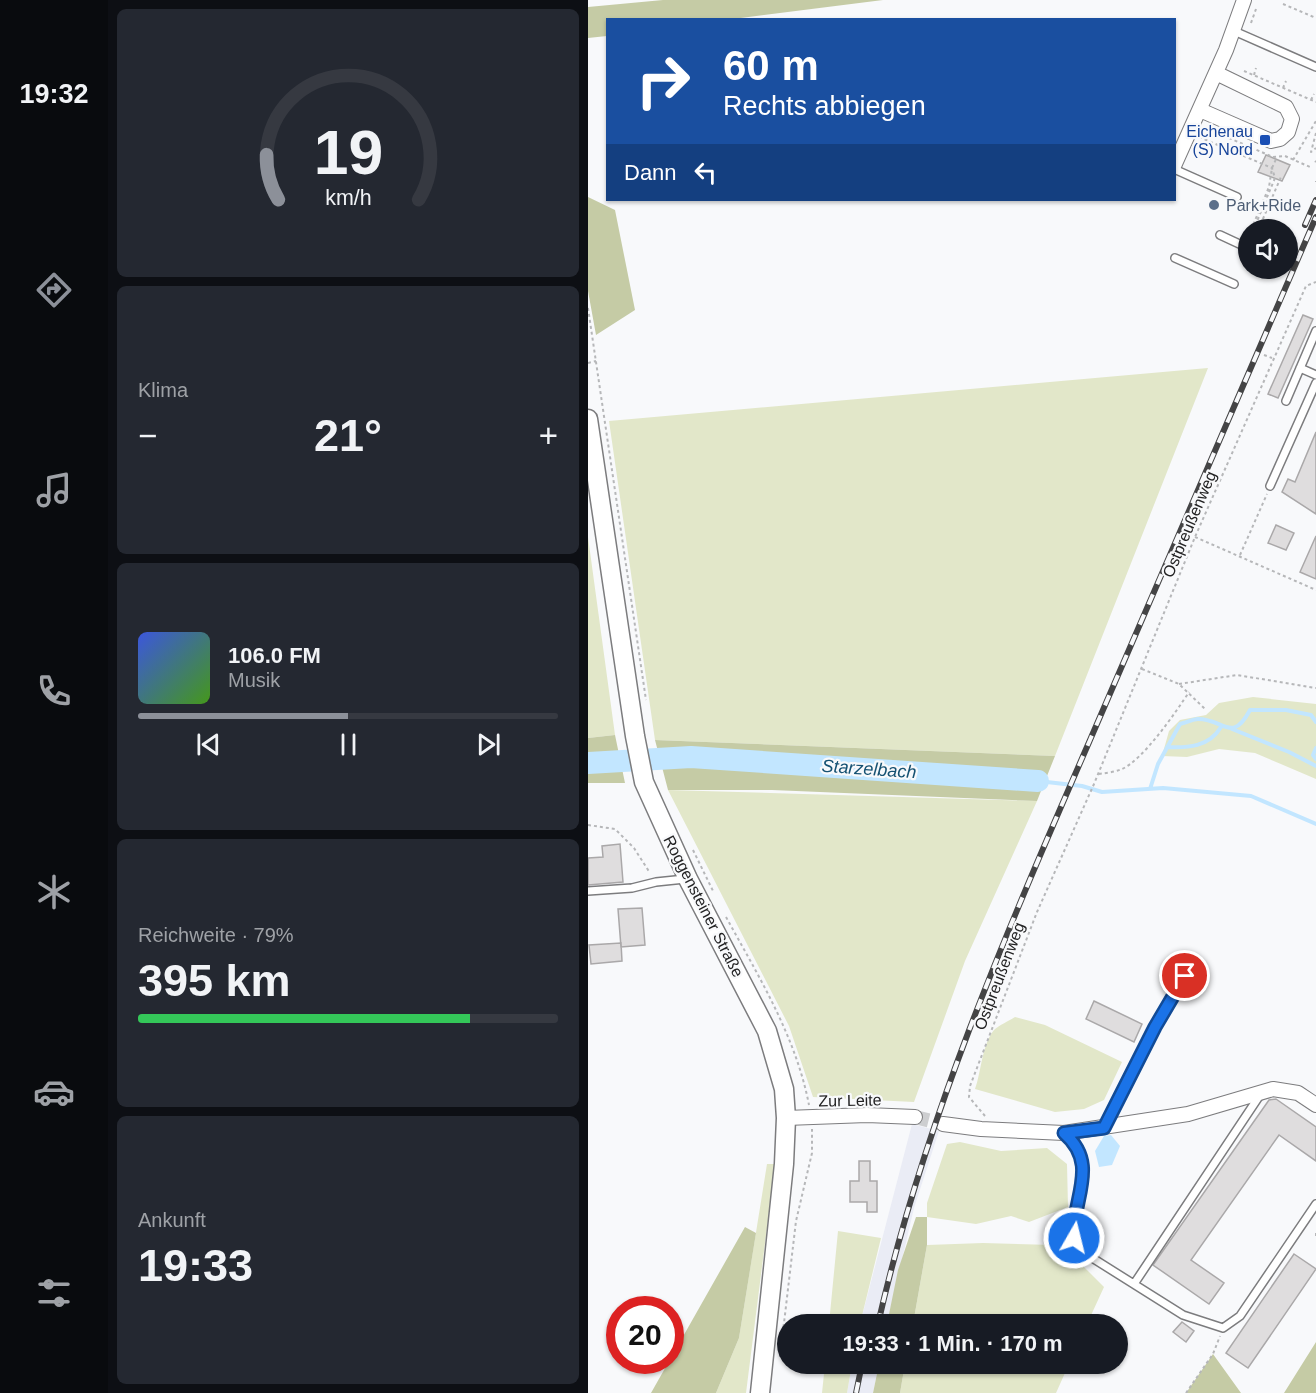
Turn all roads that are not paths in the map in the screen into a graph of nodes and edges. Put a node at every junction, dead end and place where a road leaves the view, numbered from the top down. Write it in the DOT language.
graph roads {
  1 [pos="1244,0"];
  2 [pos="1234,31"];
  3 [pos="1316,67"];
  4 [pos="1216,73"];
  5 [pos="1200,110"];
  6 [pos="1176,164"];
  7 [pos="1176,169"];
  8 [pos="1237,197"];
  9 [pos="1220,235"];
  10 [pos="1238,243"];
  11 [pos="1175,258"];
  12 [pos="1234,284"];
  13 [pos="1316,331"];
  14 [pos="1300,368"];
  15 [pos="1316,375"];
  16 [pos="1316,383"];
  17 [pos="1286,401"];
  18 [pos="588,419"];
  19 [pos="1270,486"];
  20 [pos="688,879"];
  21 [pos="588,891"];
  22 [pos="1185,976"];
  23 [pos="1263,1090"];
  24 [pos="1316,1105"];
  25 [pos="915,1117"];
  26 [pos="786,1118"];
  27 [pos="943,1124"];
  28 [pos="1104,1128"];
  29 [pos="1064,1133"];
  30 [pos="1316,1204"];
  31 [pos="1134,1284"];
  32 [pos="760,1393"];
  1 -- 2 [label="street"];
  2 -- 3 [label="lane"];
  2 -- 4 [label="street"];
  4 -- 5 [label="street"];
  4 -- 5 [label="street"];
  5 -- 6 [label="street"];
  7 -- 8 [label="lane"];
  9 -- 10 [label="lane"];
  11 -- 12 [label="lane"];
  13 -- 14 [label="lane"];
  14 -- 15 [label="lane"];
  14 -- 17 [label="lane"];
  16 -- 19 [label="lane"];
  18 -- 20 [label="street, Roggensteiner Straße"];
  20 -- 21 [label="lane"];
  20 -- 26 [label="street, Roggensteiner Straße"];
  22 -- 28 [label="lane"];
  23 -- 24 [label="street"];
  23 -- 28 [label="street"];
  23 -- 31 [label="lane"];
  25 -- 26 [label="street, Zur Leite"];
  26 -- 32 [label="street, Roggensteiner Straße"];
  27 -- 29 [label="street"];
  28 -- 29 [label="street"];
  29 -- 31 [label="lane"];
  30 -- 31 [label="lane"];
}
